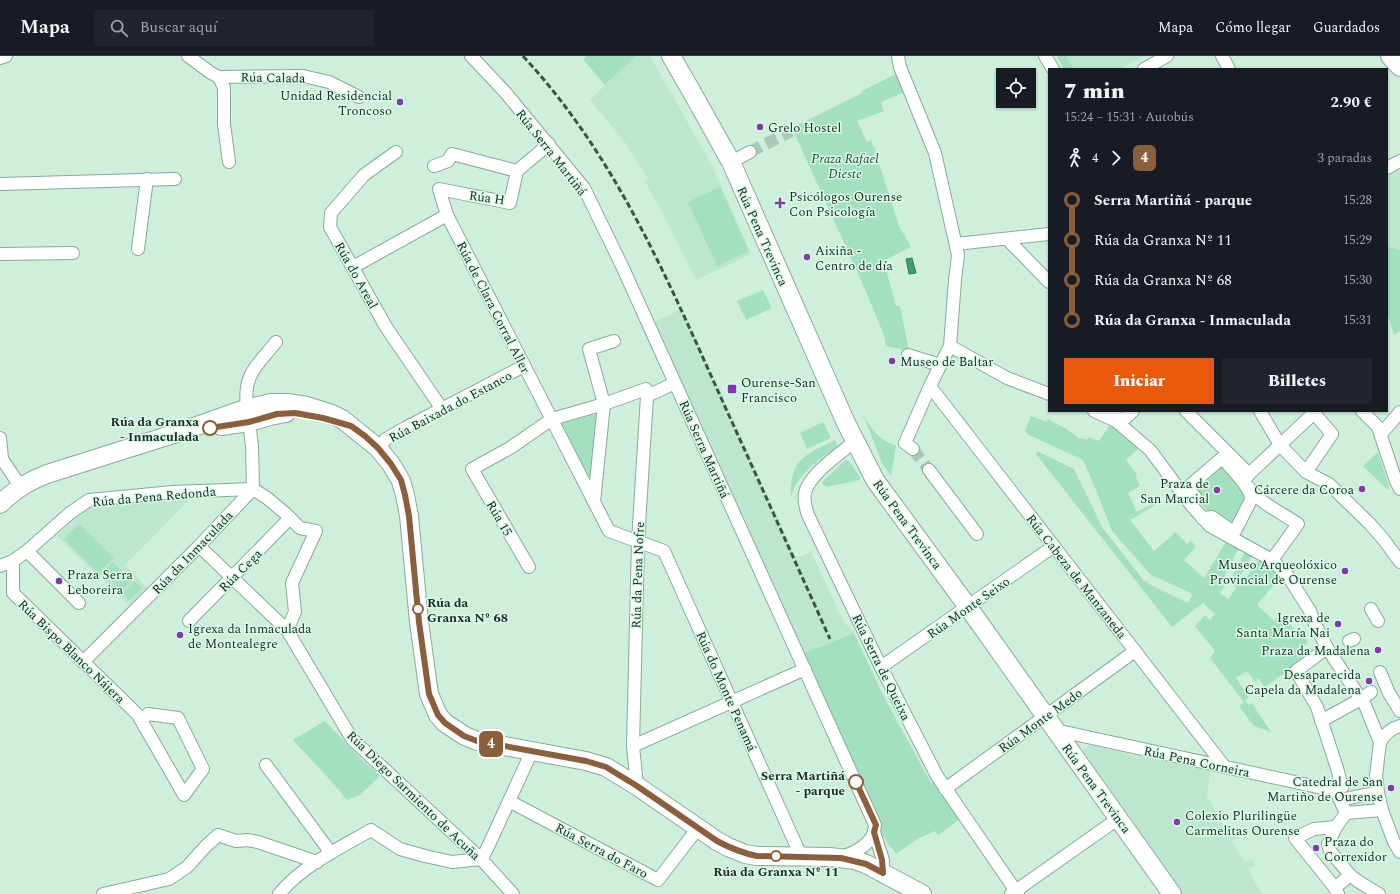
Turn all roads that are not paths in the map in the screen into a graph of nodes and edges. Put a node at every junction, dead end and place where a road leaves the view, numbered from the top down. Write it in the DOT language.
graph roads {
  1 [pos="6,56"];
  2 [pos="188,56"];
  3 [pos="471,56"];
  4 [pos="671,56"];
  5 [pos="898,56"];
  6 [pos="1045,56"];
  7 [pos="1167,56"];
  8 [pos="1222,56"];
  9 [pos="1390,56"];
  10 [pos="0,58"];
  11 [pos="1400,67"];
  12 [pos="1053,68"];
  13 [pos="1146,68"];
  14 [pos="1228,68"];
  15 [pos="219,76"];
  16 [pos="359,97"];
  17 [pos="549,144"];
  18 [pos="396,152"];
  19 [pos="750,152"];
  20 [pos="229,162"];
  21 [pos="731,162"];
  22 [pos="1400,162"];
  23 [pos="434,166"];
  24 [pos="1388,168"];
  25 [pos="517,171"];
  26 [pos="175,178"];
  27 [pos="147,179"];
  28 [pos="0,184"];
  29 [pos="441,193"];
  30 [pos="447,215"];
  31 [pos="1048,234"];
  32 [pos="1007,238"];
  33 [pos="956,244"];
  34 [pos="138,248"];
  35 [pos="73,253"];
  36 [pos="0,254"];
  37 [pos="353,267"];
  38 [pos="1048,281"];
  39 [pos="614,341"];
  40 [pos="276,342"];
  41 [pos="950,346"];
  42 [pos="908,355"];
  43 [pos="940,365"];
  44 [pos="524,366"];
  45 [pos="676,383"];
  46 [pos="930,387"];
  47 [pos="1048,394"];
  48 [pos="647,396"];
  49 [pos="604,404"];
  50 [pos="442,409"];
  51 [pos="1099,412"];
  52 [pos="1107,412"];
  53 [pos="1132,412"];
  54 [pos="1187,412"];
  55 [pos="1261,412"];
  56 [pos="1314,412"];
  57 [pos="1363,412"];
  58 [pos="1400,412"];
  59 [pos="248,415"];
  60 [pos="1117,416"];
  61 [pos="552,418"];
  62 [pos="1381,434"];
  63 [pos="0,438"];
  64 [pos="855,441"];
  65 [pos="1280,445"];
  66 [pos="909,446"];
  67 [pos="378,448"];
  68 [pos="929,470"];
  69 [pos="1306,472"];
  70 [pos="1249,474"];
  71 [pos="20,486"];
  72 [pos="253,489"];
  73 [pos="1400,489"];
  74 [pos="594,502"];
  75 [pos="0,504"];
  76 [pos="1201,517"];
  77 [pos="290,518"];
  78 [pos="977,534"];
  79 [pos="638,542"];
  80 [pos="199,546"];
  81 [pos="1054,546"];
  82 [pos="27,551"];
  83 [pos="1272,560"];
  84 [pos="13,561"];
  85 [pos="1400,562"];
  86 [pos="0,566"];
  87 [pos="529,567"];
  88 [pos="232,577"];
  89 [pos="80,603"];
  90 [pos="968,607"];
  91 [pos="1371,609"];
  92 [pos="189,621"];
  93 [pos="1378,621"];
  94 [pos="287,630"];
  95 [pos="1327,648"];
  96 [pos="1135,651"];
  97 [pos="83,662"];
  98 [pos="881,667"];
  99 [pos="805,669"];
  100 [pos="1382,679"];
  101 [pos="1366,696"];
  102 [pos="732,701"];
  103 [pos="1400,711"];
  104 [pos="139,717"];
  105 [pos="1321,721"];
  106 [pos="1051,723"];
  107 [pos="1400,726"];
  108 [pos="1380,742"];
  109 [pos="633,746"];
  110 [pos="532,751"];
  111 [pos="266,765"];
  112 [pos="1224,766"];
  113 [pos="637,786"];
  114 [pos="945,789"];
  115 [pos="1341,791"];
  116 [pos="1378,792"];
  117 [pos="509,801"];
  118 [pos="1382,810"];
  119 [pos="1345,814"];
  120 [pos="1119,818"];
  121 [pos="1336,826"];
  122 [pos="698,828"];
  123 [pos="875,829"];
  124 [pos="1400,850"];
  125 [pos="331,853"];
  126 [pos="801,856"];
  127 [pos="841,858"];
  128 [pos="481,859"];
  129 [pos="316,862"];
  130 [pos="883,873"];
  131 [pos="1350,875"];
  132 [pos="1336,891"];
  133 [pos="1015,893"];
  134 [pos="103,894"];
  135 [pos="279,894"];
  136 [pos="513,894"];
  137 [pos="922,894"];
  138 [pos="1172,894"];
  139 [pos="1379,894"];
  1 -- 10 [label="street"];
  2 -- 15 [label="street"];
  3 -- 17 [label="street, Rúa Serra Martiñá"];
  4 -- 21 [label="main road, Rúa Pena Trevinca"];
  5 -- 33 [label="street"];
  6 -- 12 [label="street"];
  7 -- 13 [label="street"];
  8 -- 14 [label="street"];
  9 -- 11 [label="main road"];
  15 -- 16 [label="street, Rúa Calada"];
  15 -- 20 [label="street"];
  17 -- 25 [label="street"];
  17 -- 45 [label="street, Rúa Serra Martiñá"];
  18 -- 37 [label="street, Rúa do Areal"];
  19 -- 21 [label="street"];
  21 -- 64 [label="main road, Rúa Pena Trevinca"];
  22 -- 24 [label="street"];
  23 -- 25 [label="street"];
  25 -- 29 [label="street, Rúa H"];
  26 -- 27 [label="street"];
  27 -- 28 [label="street"];
  27 -- 34 [label="street"];
  29 -- 30 [label="street, Rúa de Clara Corral Aller"];
  30 -- 37 [label="street"];
  30 -- 44 [label="street, Rúa de Clara Corral Aller"];
  31 -- 32 [label="street"];
  32 -- 33 [label="street"];
  32 -- 38 [label="street"];
  33 -- 41 [label="street"];
  35 -- 36 [label="street"];
  37 -- 50 [label="street, Rúa do Areal"];
  39 -- 49 [label="street"];
  40 -- 59 [label="street"];
  41 -- 43 [label="street"];
  41 -- 47 [label="street"];
  42 -- 43 [label="street"];
  43 -- 46 [label="street"];
  44 -- 50 [label="street, Rúa Baixada do Estanco"];
  44 -- 61 [label="street, Rúa de Clara Corral Aller"];
  45 -- 48 [label="street"];
  45 -- 99 [label="street, Rúa Serra Martiñá"];
  46 -- 66 [label="street"];
  46 -- 81 [label="street, Rúa Cabeza de Manzaneda"];
  48 -- 49 [label="street"];
  48 -- 79 [label="street, Rúa da Pena Nofre"];
  49 -- 61 [label="street"];
  49 -- 74 [label="street"];
  50 -- 67 [label="street, Rúa Baixada do Estanco"];
  51 -- 60 [label="street"];
  52 -- 60 [label="street"];
  53 -- 60 [label="street"];
  54 -- 70 [label="street"];
  55 -- 65 [label="street"];
  56 -- 65 [label="street"];
  56 -- 69 [label="street"];
  57 -- 62 [label="street"];
  58 -- 62 [label="street"];
  59 -- 67 [label="main road"];
  59 -- 71 [label="main road"];
  59 -- 72 [label="street"];
  60 -- 76 [label="street"];
  61 -- 74 [label="street, Rúa de Clara Corral Aller"];
  61 -- 87 [label="street, Rúa 15"];
  62 -- 73 [label="street"];
  63 -- 71 [label="street"];
  64 -- 90 [label="main road, Rúa Pena Trevinca"];
  64 -- 98 [label="street, Rúa Serra de Queixa"];
  65 -- 69 [label="street"];
  65 -- 70 [label="street"];
  67 -- 110 [label="main road"];
  68 -- 78 [label="street"];
  69 -- 85 [label="street"];
  70 -- 83 [label="street"];
  71 -- 75 [label="main road"];
  72 -- 77 [label="street"];
  72 -- 80 [label="street, Rúa da Inmaculada"];
  72 -- 82 [label="street, Rúa da Pena Redonda"];
  74 -- 79 [label="street, Rúa do Monte Penamá"];
  76 -- 76 [label="street"];
  76 -- 83 [label="street"];
  77 -- 88 [label="street, Rúa Cega"];
  77 -- 94 [label="street"];
  79 -- 102 [label="street, Rúa do Monte Penamá"];
  79 -- 109 [label="street, Rúa da Pena Nofre"];
  80 -- 88 [label="street, Rúa Diego Sarmiento de Acuña"];
  80 -- 97 [label="street, Rúa da Inmaculada"];
  81 -- 90 [label="street, Rúa Monte Seixo"];
  81 -- 96 [label="street, Rúa Cabeza de Manzaneda"];
  82 -- 84 [label="street, Rúa da Pena Redonda"];
  82 -- 89 [label="street"];
  83 -- 95 [label="street"];
  84 -- 86 [label="street, Rúa da Pena Redonda"];
  84 -- 97 [label="street, Rúa Bispo Blanco Nájera"];
  88 -- 92 [label="street, Rúa Cega"];
  88 -- 94 [label="street, Rúa Diego Sarmiento de Acuña"];
  90 -- 98 [label="street, Rúa Monte Seixo"];
  90 -- 106 [label="main road, Rúa Pena Trevinca"];
  91 -- 93 [label="street"];
  94 -- 128 [label="street, Rúa Diego Sarmiento de Acuña"];
  95 -- 101 [label="street"];
  95 -- 105 [label="street"];
  96 -- 106 [label="street, Rúa Monte Medo"];
  96 -- 112 [label="street, Rúa Cabeza de Manzaneda"];
  97 -- 104 [label="street, Rúa Bispo Blanco Nájera"];
  98 -- 114 [label="street, Rúa Serra de Queixa"];
  99 -- 102 [label="street"];
  99 -- 123 [label="street, Rúa Serra Martiñá"];
  100 -- 103 [label="street"];
  101 -- 105 [label="street"];
  101 -- 108 [label="street"];
  102 -- 109 [label="street"];
  102 -- 126 [label="street, Rúa do Monte Penamá"];
  104 -- 104 [label="street, Rúa Bispo Blanco Nájera"];
  105 -- 115 [label="street"];
  106 -- 112 [label="street, Rúa Pena Corneira"];
  106 -- 114 [label="street, Rúa Monte Medo"];
  106 -- 120 [label="main road, Rúa Pena Trevinca"];
  107 -- 108 [label="street"];
  108 -- 116 [label="street"];
  109 -- 113 [label="street, Rúa da Pena Nofre"];
  110 -- 113 [label="main road"];
  110 -- 117 [label="street"];
  111 -- 125 [label="street"];
  112 -- 115 [label="street, Rúa Pena Corneira"];
  113 -- 122 [label="main road"];
  114 -- 133 [label="street, Rúa Serra de Queixa"];
  115 -- 116 [label="street"];
  115 -- 119 [label="street"];
  116 -- 118 [label="street"];
  117 -- 122 [label="street, Rúa Serra do Faro"];
  117 -- 128 [label="street"];
  118 -- 119 [label="street"];
  118 -- 124 [label="street"];
  119 -- 121 [label="street"];
  120 -- 133 [label="street"];
  120 -- 138 [label="main road, Rúa Pena Trevinca"];
  121 -- 131 [label="street"];
  121 -- 132 [label="street"];
  122 -- 126 [label="main road"];
  123 -- 127 [label="street"];
  123 -- 130 [label="street, Rúa Serra Martiñá"];
  125 -- 128 [label="street"];
  125 -- 129 [label="street"];
  126 -- 127 [label="main road"];
  127 -- 130 [label="main road"];
  128 -- 136 [label="street, Rúa Diego Sarmiento de Acuña"];
  129 -- 134 [label="street"];
  129 -- 135 [label="street"];
  130 -- 137 [label="main road"];
  131 -- 132 [label="street"];
  131 -- 139 [label="street"];
}
